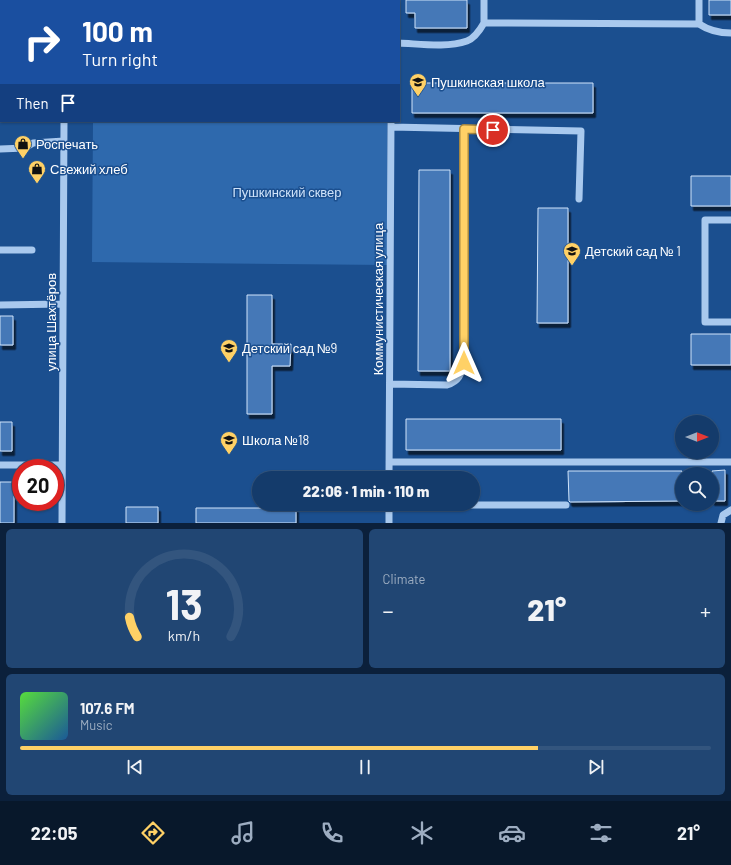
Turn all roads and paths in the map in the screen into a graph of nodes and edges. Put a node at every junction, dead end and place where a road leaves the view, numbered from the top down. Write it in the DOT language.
graph roads {
  1 [pos="484,0"];
  2 [pos="699,0"];
  3 [pos="484,23"];
  4 [pos="699,24"];
  5 [pos="731,33"];
  6 [pos="400,44"];
  7 [pos="64,122"];
  8 [pos="391,124"];
  9 [pos="464,129"];
  10 [pos="64,141"];
  11 [pos="0,149"];
  12 [pos="579,199"];
  13 [pos="731,220"];
  14 [pos="0,250"];
  15 [pos="32,250"];
  16 [pos="63,304"];
  17 [pos="0,305"];
  18 [pos="731,322"];
  19 [pos="390,384"];
  20 [pos="62,459"];
  21 [pos="389,462"];
  22 [pos="731,462"];
  23 [pos="0,465"];
  24 [pos="12,465"];
  25 [pos="389,471"];
  26 [pos="480,505"];
  27 [pos="566,505"];
  28 [pos="731,510"];
  29 [pos="62,511"];
  30 [pos="389,511"];
  31 [pos="62,523"];
  32 [pos="389,523"];
  33 [pos="721,523"];
  1 -- 3 [label="street"];
  2 -- 4 [label="street"];
  3 -- 4 [label="street"];
  3 -- 6 [label="street"];
  4 -- 5 [label="street"];
  7 -- 10 [label="street, улица Шахтёров"];
  8 -- 9 [label="street"];
  8 -- 19 [label="street, Коммунистическая улица"];
  9 -- 12 [label="street"];
  9 -- 19 [label="street"];
  10 -- 11 [label="street"];
  10 -- 16 [label="street, улица Шахтёров"];
  13 -- 18 [label="street"];
  14 -- 15 [label="street"];
  16 -- 17 [label="street"];
  16 -- 20 [label="street, улица Шахтёров"];
  19 -- 21 [label="street, Коммунистическая улица"];
  21 -- 22 [label="street"];
  21 -- 25 [label="street, Коммунистическая улица"];
  23 -- 24 [label="street"];
  26 -- 27 [label="street"];
  28 -- 33 [label="street"];
  29 -- 31 [label="street, улица Шахтёров"];
  30 -- 32 [label="street"];
}
